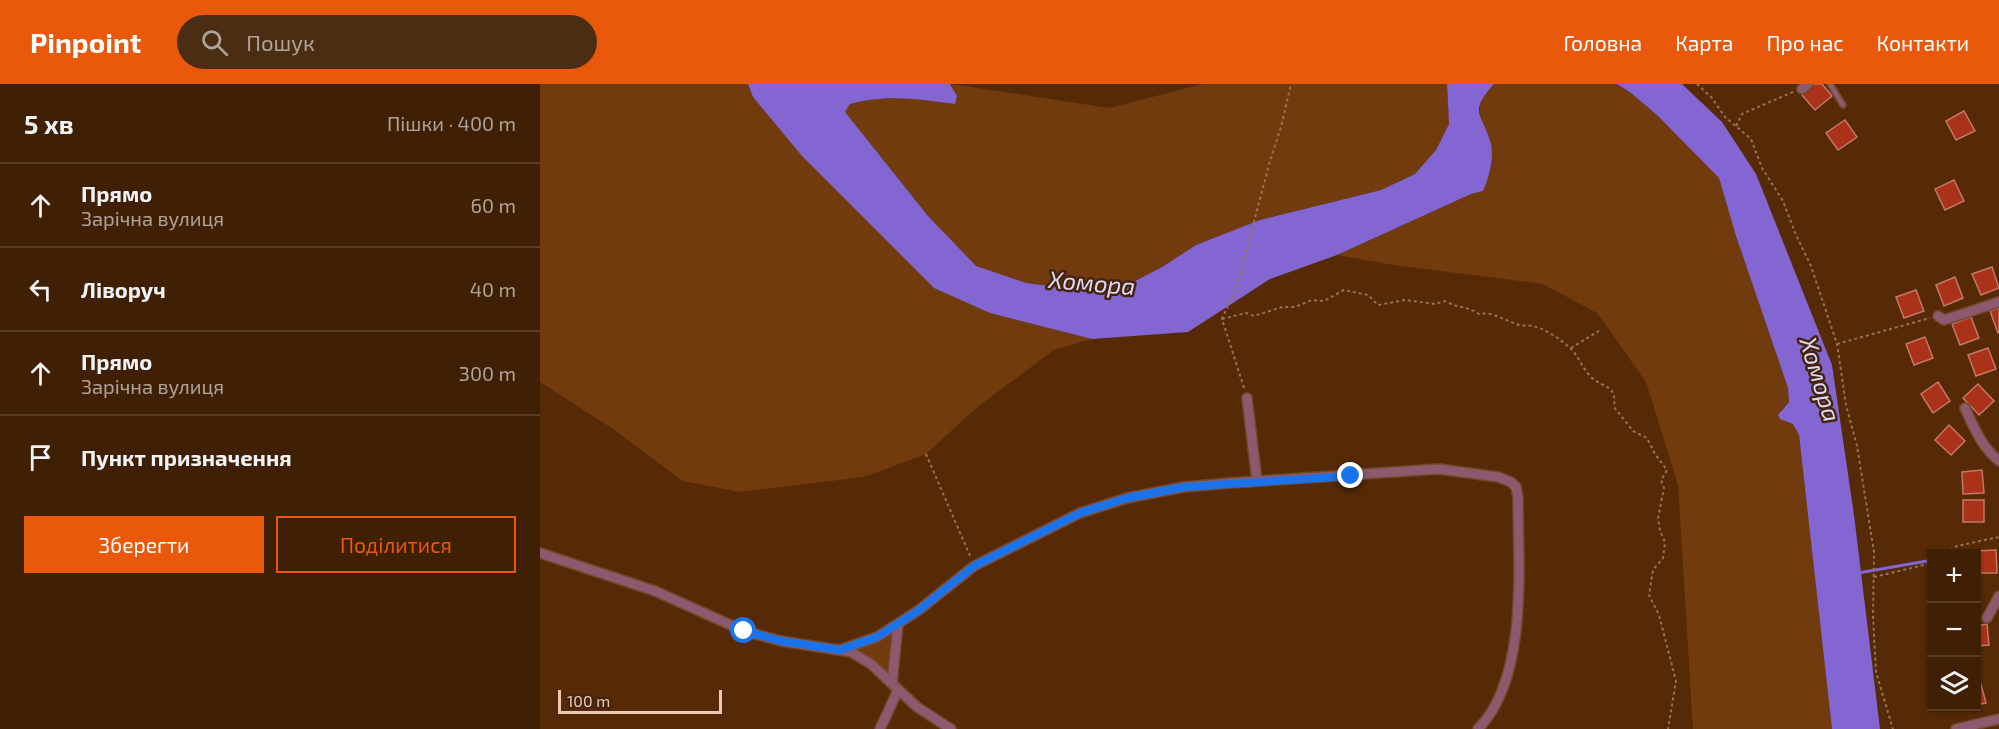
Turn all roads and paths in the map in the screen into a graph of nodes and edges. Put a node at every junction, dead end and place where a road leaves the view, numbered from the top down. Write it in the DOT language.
graph roads {
  1 [pos="1291,84"];
  2 [pos="1697,84"];
  3 [pos="1830,84"];
  4 [pos="1805,86"];
  5 [pos="1844,105"];
  6 [pos="1736,126"];
  7 [pos="1999,302"];
  8 [pos="1938,316"];
  9 [pos="1222,319"];
  10 [pos="1602,329"];
  11 [pos="1837,344"];
  12 [pos="1571,348"];
  13 [pos="1247,398"];
  14 [pos="1965,408"];
  15 [pos="926,454"];
  16 [pos="1999,461"];
  17 [pos="1257,481"];
  18 [pos="1999,537"];
  19 [pos="1952,549"];
  20 [pos="540,553"];
  21 [pos="1927,564"];
  22 [pos="974,566"];
  23 [pos="1873,577"];
  24 [pos="1999,596"];
  25 [pos="1987,618"];
  26 [pos="898,624"];
  27 [pos="840,650"];
  28 [pos="895,687"];
  29 [pos="1999,719"];
  30 [pos="880,729"];
  31 [pos="951,729"];
  32 [pos="1478,729"];
  33 [pos="1668,729"];
  34 [pos="1893,729"];
  35 [pos="1956,729"];
  1 -- 9 [label="path"];
  2 -- 6 [label="path"];
  3 -- 5 [label="lane"];
  4 -- 6 [label="path"];
  6 -- 11 [label="path"];
  7 -- 8 [label="street"];
  8 -- 11 [label="path"];
  9 -- 12 [label="path"];
  9 -- 13 [label="path"];
  10 -- 12 [label="path"];
  11 -- 23 [label="path"];
  12 -- 33 [label="path"];
  13 -- 17 [label="street"];
  14 -- 16 [label="street"];
  15 -- 22 [label="path"];
  17 -- 22 [label="street"];
  17 -- 32 [label="street"];
  18 -- 19 [label="path"];
  20 -- 27 [label="street"];
  21 -- 23 [label="path"];
  22 -- 26 [label="street"];
  23 -- 34 [label="path"];
  24 -- 25 [label="street"];
  26 -- 27 [label="street"];
  26 -- 28 [label="street"];
  27 -- 28 [label="street"];
  28 -- 30 [label="street"];
  28 -- 31 [label="street"];
  29 -- 35 [label="street"];
}
